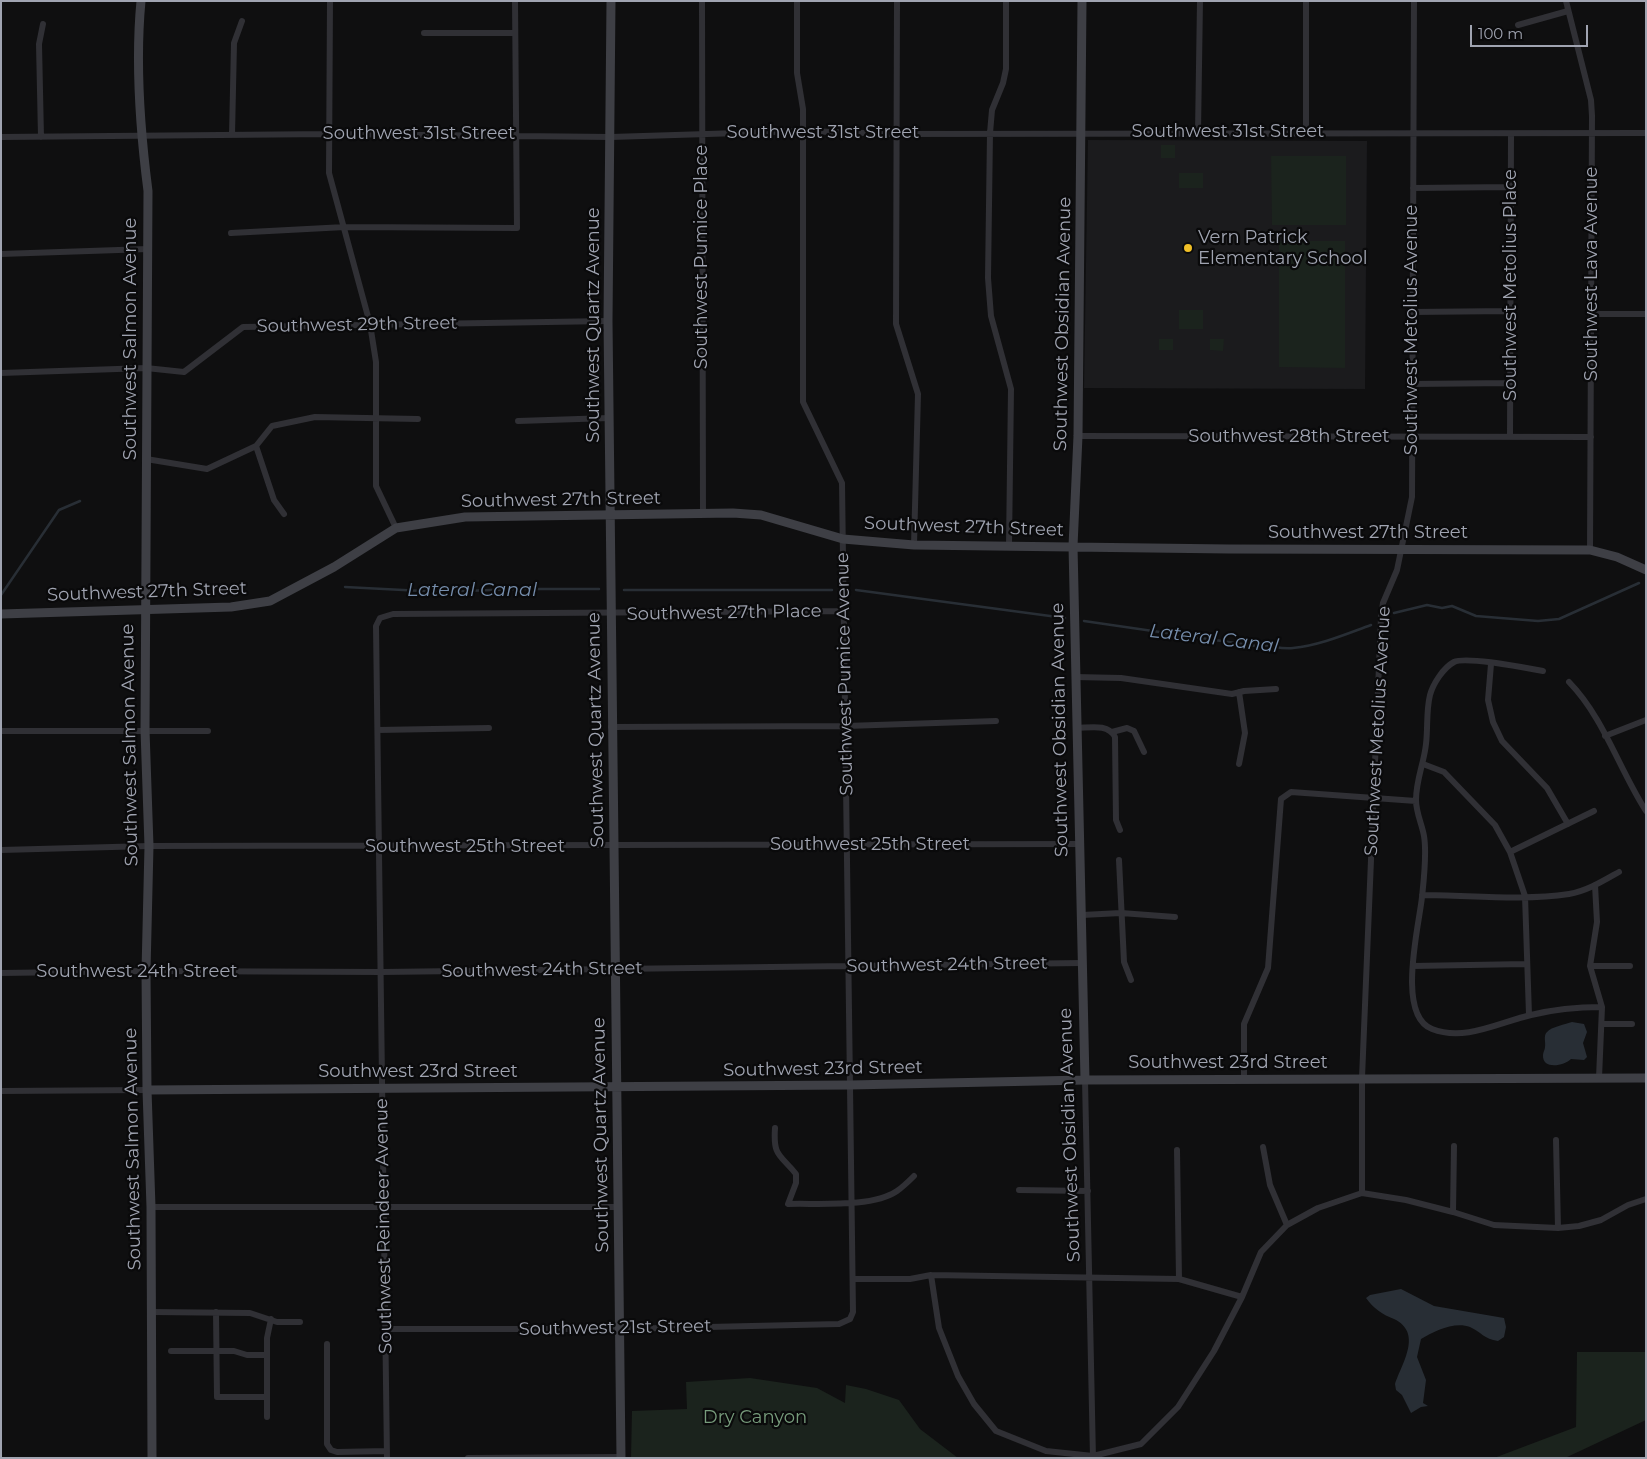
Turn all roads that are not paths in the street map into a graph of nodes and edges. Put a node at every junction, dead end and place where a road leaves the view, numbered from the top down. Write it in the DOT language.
graph roads {
  1 [pos="141,1"];
  2 [pos="330,1"];
  3 [pos="515,1"];
  4 [pos="611,1"];
  5 [pos="702,1"];
  6 [pos="797,1"];
  7 [pos="897,1"];
  8 [pos="1006,1"];
  9 [pos="1082,1"];
  10 [pos="1200,1"];
  11 [pos="1306,1"];
  12 [pos="1414,1"];
  13 [pos="1566,1"];
  14 [pos="1568,12"];
  15 [pos="242,21"];
  16 [pos="43,24"];
  17 [pos="1518,26"];
  18 [pos="424,33"];
  19 [pos="515,33"];
  20 [pos="803,131"];
  21 [pos="1198,132"];
  22 [pos="1306,132"];
  23 [pos="990,133"];
  24 [pos="1082,133"];
  25 [pos="1592,133"];
  26 [pos="1646,133"];
  27 [pos="330,134"];
  28 [pos="701,134"];
  29 [pos="896,134"];
  30 [pos="1511,134"];
  31 [pos="232,135"];
  32 [pos="515,135"];
  33 [pos="1413,135"];
  34 [pos="41,136"];
  35 [pos="141,136"];
  36 [pos="1,137"];
  37 [pos="611,137"];
  38 [pos="1511,187"];
  39 [pos="1413,188"];
  40 [pos="345,228"];
  41 [pos="231,234"];
  42 [pos="148,249"];
  43 [pos="1,254"];
  44 [pos="1511,311"];
  45 [pos="1412,312"];
  46 [pos="1592,314"];
  47 [pos="1646,314"];
  48 [pos="608,321"];
  49 [pos="370,324"];
  50 [pos="146,368"];
  51 [pos="1,373"];
  52 [pos="1511,383"];
  53 [pos="1412,384"];
  54 [pos="376,417"];
  55 [pos="609,418"];
  56 [pos="418,419"];
  57 [pos="518,421"];
  58 [pos="1078,436"];
  59 [pos="1510,437"];
  60 [pos="1591,437"];
  61 [pos="1411,438"];
  62 [pos="256,446"];
  63 [pos="146,459"];
  64 [pos="284,514"];
  65 [pos="702,514"];
  66 [pos="612,515"];
  67 [pos="396,528"];
  68 [pos="843,539"];
  69 [pos="914,545"];
  70 [pos="1010,546"];
  71 [pos="1073,546"];
  72 [pos="1400,548"];
  73 [pos="1590,550"];
  74 [pos="1646,570"];
  75 [pos="145,609"];
  76 [pos="844,611"];
  77 [pos="1,614"];
  78 [pos="393,614"];
  79 [pos="610,614"];
  80 [pos="1491,664"];
  81 [pos="1543,670"];
  82 [pos="1075,677"];
  83 [pos="1569,682"];
  84 [pos="1276,689"];
  85 [pos="1239,692"];
  86 [pos="1646,720"];
  87 [pos="996,721"];
  88 [pos="846,726"];
  89 [pos="611,727"];
  90 [pos="489,728"];
  91 [pos="1076,728"];
  92 [pos="145,730"];
  93 [pos="378,730"];
  94 [pos="1,731"];
  95 [pos="208,731"];
  96 [pos="1112,732"];
  97 [pos="1605,736"];
  98 [pos="1144,752"];
  99 [pos="1239,764"];
  100 [pos="1423,764"];
  101 [pos="1373,798"];
  102 [pos="1416,801"];
  103 [pos="1594,811"];
  104 [pos="1646,811"];
  105 [pos="1568,824"];
  106 [pos="1120,830"];
  107 [pos="1078,844"];
  108 [pos="149,846"];
  109 [pos="613,846"];
  110 [pos="847,846"];
  111 [pos="378,847"];
  112 [pos="1,850"];
  113 [pos="1510,852"];
  114 [pos="1119,860"];
  115 [pos="1618,872"];
  116 [pos="1595,886"];
  117 [pos="1422,895"];
  118 [pos="1526,896"];
  119 [pos="1121,914"];
  120 [pos="1082,915"];
  121 [pos="1174,917"];
  122 [pos="1082,963"];
  123 [pos="1526,964"];
  124 [pos="848,966"];
  125 [pos="1413,966"];
  126 [pos="1590,966"];
  127 [pos="1630,966"];
  128 [pos="615,970"];
  129 [pos="146,971"];
  130 [pos="382,972"];
  131 [pos="1,973"];
  132 [pos="1131,980"];
  133 [pos="1602,1007"];
  134 [pos="1530,1015"];
  135 [pos="1602,1024"];
  136 [pos="1632,1024"];
  137 [pos="1362,1078"];
  138 [pos="1599,1078"];
  139 [pos="1646,1078"];
  140 [pos="1244,1079"];
  141 [pos="1085,1080"];
  142 [pos="850,1085"];
  143 [pos="617,1087"];
  144 [pos="382,1088"];
  145 [pos="147,1090"];
  146 [pos="1,1091"];
  147 [pos="775,1128"];
  148 [pos="1556,1140"];
  149 [pos="1454,1146"];
  150 [pos="1263,1147"];
  151 [pos="1177,1150"];
  152 [pos="914,1176"];
  153 [pos="1019,1190"];
  154 [pos="1088,1191"];
  155 [pos="1362,1194"];
  156 [pos="1646,1199"];
  157 [pos="852,1202"];
  158 [pos="151,1207"];
  159 [pos="383,1207"];
  160 [pos="618,1207"];
  161 [pos="1453,1212"];
  162 [pos="1287,1225"];
  163 [pos="1558,1228"];
  164 [pos="931,1275"];
  165 [pos="1092,1278"];
  166 [pos="853,1279"];
  167 [pos="1179,1279"];
  168 [pos="1242,1297"];
  169 [pos="152,1312"];
  170 [pos="216,1312"];
  171 [pos="271,1319"];
  172 [pos="300,1322"];
  173 [pos="845,1323"];
  174 [pos="385,1329"];
  175 [pos="621,1329"];
  176 [pos="327,1344"];
  177 [pos="171,1352"];
  178 [pos="217,1352"];
  179 [pos="267,1355"];
  180 [pos="267,1397"];
  181 [pos="267,1417"];
  182 [pos="387,1454"];
  183 [pos="1093,1457"];
  184 [pos="152,1458"];
  185 [pos="468,1458"];
  186 [pos="492,1458"];
  187 [pos="621,1458"];
  1 -- 35 [label="street, Southwest Salmon Avenue"];
  2 -- 27 [label="street"];
  3 -- 19 [label="street"];
  4 -- 37 [label="street, Southwest Quartz Avenue"];
  5 -- 28 [label="street, Southwest Pumice Place"];
  6 -- 20 [label="street, Southwest Pumice Avenue"];
  7 -- 29 [label="street"];
  8 -- 23 [label="street"];
  9 -- 24 [label="street, Southwest Obsidian Avenue"];
  10 -- 21 [label="street"];
  11 -- 22 [label="street"];
  12 -- 33 [label="street, Southwest Metolius Avenue"];
  13 -- 14 [label="street, Southwest Lava Avenue"];
  14 -- 17 [label="street"];
  14 -- 25 [label="street, Southwest Lava Avenue"];
  15 -- 31 [label="street"];
  16 -- 34 [label="street"];
  18 -- 19 [label="street"];
  19 -- 32 [label="street"];
  20 -- 28 [label="street, Southwest 31st Street"];
  20 -- 29 [label="street, Southwest 31st Street"];
  20 -- 68 [label="street, Southwest Pumice Avenue"];
  21 -- 22 [label="street, Southwest 31st Street"];
  21 -- 24 [label="street, Southwest 31st Street"];
  22 -- 33 [label="street, Southwest 31st Street"];
  23 -- 24 [label="street, Southwest 31st Street"];
  23 -- 29 [label="street, Southwest 31st Street"];
  23 -- 70 [label="street"];
  24 -- 58 [label="street, Southwest Obsidian Avenue"];
  25 -- 26 [label="street, Southwest 31st Street"];
  25 -- 30 [label="street, Southwest 31st Street"];
  25 -- 46 [label="street, Southwest Lava Avenue"];
  27 -- 31 [label="street, Southwest 31st Street"];
  27 -- 32 [label="street, Southwest 31st Street"];
  27 -- 40 [label="street"];
  28 -- 37 [label="street, Southwest 31st Street"];
  28 -- 65 [label="street, Southwest Pumice Place"];
  29 -- 69 [label="street"];
  30 -- 33 [label="street, Southwest 31st Street"];
  30 -- 38 [label="street, Southwest Metolius Place"];
  31 -- 35 [label="street, Southwest 31st Street"];
  32 -- 37 [label="street, Southwest 31st Street"];
  32 -- 40 [label="street"];
  33 -- 39 [label="street, Southwest Metolius Avenue"];
  34 -- 35 [label="street, Southwest 31st Street"];
  34 -- 36 [label="street, Southwest 31st Street"];
  35 -- 42 [label="street, Southwest Salmon Avenue"];
  37 -- 48 [label="street, Southwest Quartz Avenue"];
  38 -- 39 [label="street"];
  38 -- 44 [label="street, Southwest Metolius Place"];
  39 -- 45 [label="street, Southwest Metolius Avenue"];
  40 -- 41 [label="street"];
  40 -- 49 [label="street"];
  42 -- 43 [label="street"];
  42 -- 50 [label="street, Southwest Salmon Avenue"];
  44 -- 45 [label="street"];
  44 -- 52 [label="street, Southwest Metolius Place"];
  45 -- 53 [label="street, Southwest Metolius Avenue"];
  46 -- 47 [label="street"];
  46 -- 60 [label="street, Southwest Lava Avenue"];
  48 -- 49 [label="street, Southwest 29th Street"];
  48 -- 55 [label="street, Southwest Quartz Avenue"];
  49 -- 50 [label="street, Southwest 29th Street"];
  49 -- 54 [label="street"];
  50 -- 51 [label="street, Southwest 29th Street"];
  50 -- 63 [label="street, Southwest Salmon Avenue"];
  52 -- 53 [label="street"];
  52 -- 59 [label="street, Southwest Metolius Place"];
  53 -- 61 [label="street, Southwest Metolius Avenue"];
  54 -- 56 [label="street"];
  54 -- 62 [label="street"];
  54 -- 67 [label="street"];
  55 -- 57 [label="street"];
  55 -- 66 [label="street, Southwest Quartz Avenue"];
  58 -- 61 [label="street, Southwest 28th Street"];
  58 -- 71 [label="street, Southwest Obsidian Avenue"];
  59 -- 60 [label="street, Southwest 28th Street"];
  59 -- 61 [label="street, Southwest 28th Street"];
  60 -- 73 [label="street, Southwest Lava Avenue"];
  61 -- 72 [label="street, Southwest Metolius Avenue"];
  62 -- 63 [label="street"];
  62 -- 64 [label="street"];
  63 -- 75 [label="street, Southwest Salmon Avenue"];
  65 -- 66 [label="street, Southwest 27th Street"];
  65 -- 68 [label="street, Southwest 27th Street"];
  66 -- 67 [label="street, Southwest 27th Street"];
  66 -- 79 [label="street, Southwest Quartz Avenue"];
  67 -- 75 [label="street, Southwest 27th Street"];
  68 -- 69 [label="street, Southwest 27th Street"];
  68 -- 76 [label="street, Southwest Pumice Avenue"];
  69 -- 70 [label="street, Southwest 27th Street"];
  70 -- 71 [label="street, Southwest 27th Street"];
  71 -- 72 [label="street, Southwest 27th Street"];
  71 -- 82 [label="street, Southwest Obsidian Avenue"];
  72 -- 73 [label="street, Southwest 27th Street"];
  72 -- 101 [label="street, Southwest Metolius Avenue"];
  73 -- 74 [label="street, Southwest 27th Street"];
  75 -- 77 [label="street, Southwest 27th Street"];
  75 -- 92 [label="street, Southwest Salmon Avenue"];
  76 -- 79 [label="street, Southwest 27th Place"];
  76 -- 88 [label="street, Southwest Pumice Avenue"];
  78 -- 79 [label="street, Southwest 27th Place"];
  78 -- 93 [label="street, Southwest Reindeer Avenue"];
  79 -- 89 [label="street, Southwest Quartz Avenue"];
  80 -- 81 [label="street"];
  80 -- 100 [label="street"];
  80 -- 105 [label="street"];
  82 -- 85 [label="street"];
  82 -- 91 [label="street, Southwest Obsidian Avenue"];
  83 -- 97 [label="street"];
  84 -- 85 [label="street"];
  85 -- 99 [label="street"];
  86 -- 97 [label="street"];
  87 -- 88 [label="street"];
  88 -- 89 [label="street"];
  88 -- 110 [label="street, Southwest Pumice Avenue"];
  89 -- 109 [label="street, Southwest Quartz Avenue"];
  90 -- 93 [label="street"];
  91 -- 96 [label="street"];
  91 -- 107 [label="street, Southwest Obsidian Avenue"];
  92 -- 94 [label="street"];
  92 -- 95 [label="street"];
  92 -- 108 [label="street, Southwest Salmon Avenue"];
  93 -- 111 [label="street, Southwest Reindeer Avenue"];
  96 -- 98 [label="street"];
  96 -- 106 [label="street"];
  97 -- 104 [label="street"];
  100 -- 102 [label="street"];
  100 -- 113 [label="street"];
  101 -- 102 [label="street"];
  101 -- 137 [label="street, Southwest Metolius Avenue"];
  101 -- 140 [label="street"];
  102 -- 117 [label="street"];
  103 -- 105 [label="street"];
  105 -- 113 [label="street"];
  107 -- 110 [label="street, Southwest 25th Street"];
  107 -- 120 [label="street, Southwest Obsidian Avenue"];
  108 -- 111 [label="street, Southwest 25th Street"];
  108 -- 112 [label="street, Southwest 25th Street"];
  108 -- 129 [label="street, Southwest Salmon Avenue"];
  109 -- 110 [label="street, Southwest 25th Street"];
  109 -- 111 [label="street, Southwest 25th Street"];
  109 -- 128 [label="street, Southwest Quartz Avenue"];
  110 -- 124 [label="street, Southwest Pumice Avenue"];
  111 -- 130 [label="street, Southwest Reindeer Avenue"];
  113 -- 118 [label="street"];
  114 -- 119 [label="street"];
  115 -- 116 [label="street"];
  116 -- 118 [label="street"];
  116 -- 126 [label="street"];
  117 -- 118 [label="street"];
  117 -- 125 [label="street"];
  118 -- 123 [label="street"];
  119 -- 120 [label="street"];
  119 -- 121 [label="street"];
  119 -- 132 [label="street"];
  120 -- 122 [label="street, Southwest Obsidian Avenue"];
  122 -- 124 [label="street, Southwest 24th Street"];
  122 -- 141 [label="street, Southwest Obsidian Avenue"];
  123 -- 125 [label="street"];
  123 -- 134 [label="street"];
  124 -- 128 [label="street, Southwest 24th Street"];
  124 -- 142 [label="street, Southwest Pumice Avenue"];
  125 -- 134 [label="street"];
  126 -- 127 [label="street"];
  126 -- 133 [label="street"];
  128 -- 130 [label="street, Southwest 24th Street"];
  128 -- 143 [label="street, Southwest Quartz Avenue"];
  129 -- 130 [label="street, Southwest 24th Street"];
  129 -- 131 [label="street, Southwest 24th Street"];
  129 -- 145 [label="street, Southwest Salmon Avenue"];
  130 -- 144 [label="street, Southwest Reindeer Avenue"];
  133 -- 134 [label="street"];
  133 -- 135 [label="street"];
  135 -- 136 [label="street"];
  135 -- 138 [label="street"];
  137 -- 138 [label="street, Southwest 23rd Street"];
  137 -- 140 [label="street, Southwest 23rd Street"];
  137 -- 155 [label="street, Southwest Metolius Avenue"];
  138 -- 139 [label="street, Southwest 23rd Street"];
  140 -- 141 [label="street, Southwest 23rd Street"];
  141 -- 142 [label="street, Southwest 23rd Street"];
  141 -- 154 [label="street, Southwest Obsidian Avenue"];
  142 -- 143 [label="street, Southwest 23rd Street"];
  142 -- 157 [label="street, Southwest Pumice Avenue"];
  143 -- 144 [label="street, Southwest 23rd Street"];
  143 -- 160 [label="street, Southwest Quartz Avenue"];
  144 -- 145 [label="street, Southwest 23rd Street"];
  144 -- 159 [label="street, Southwest Reindeer Avenue"];
  145 -- 146 [label="street, Southwest 23rd Street"];
  145 -- 158 [label="street, Southwest Salmon Avenue"];
  147 -- 157 [label="street"];
  148 -- 163 [label="street"];
  149 -- 161 [label="street"];
  150 -- 162 [label="street"];
  151 -- 167 [label="street"];
  152 -- 157 [label="street"];
  153 -- 154 [label="street"];
  154 -- 165 [label="street, Southwest Obsidian Avenue"];
  155 -- 161 [label="street"];
  155 -- 162 [label="street"];
  156 -- 163 [label="street"];
  157 -- 166 [label="street, Southwest Pumice Avenue"];
  158 -- 159 [label="street"];
  158 -- 169 [label="street, Southwest Salmon Avenue"];
  159 -- 160 [label="street"];
  159 -- 174 [label="street, Southwest Reindeer Avenue"];
  160 -- 175 [label="street, Southwest Quartz Avenue"];
  161 -- 163 [label="street"];
  162 -- 168 [label="street"];
  164 -- 165 [label="street"];
  164 -- 166 [label="street"];
  164 -- 183 [label="street"];
  165 -- 167 [label="street"];
  165 -- 183 [label="street, Southwest Obsidian Avenue"];
  166 -- 173 [label="street, Southwest Pumice Avenue"];
  167 -- 168 [label="street"];
  168 -- 183 [label="street"];
  169 -- 170 [label="street"];
  169 -- 184 [label="street, Southwest Salmon Avenue"];
  170 -- 171 [label="street"];
  170 -- 178 [label="street"];
  171 -- 172 [label="street"];
  171 -- 179 [label="street"];
  173 -- 175 [label="street, Southwest 21st Street"];
  174 -- 175 [label="street, Southwest 21st Street"];
  174 -- 182 [label="street, Southwest Reindeer Avenue"];
  175 -- 187 [label="street, Southwest Quartz Avenue"];
  176 -- 182 [label="street"];
  177 -- 178 [label="street"];
  178 -- 179 [label="street"];
  178 -- 180 [label="street"];
  179 -- 180 [label="street"];
  180 -- 181 [label="street"];
  185 -- 186 [label="street"];
  186 -- 187 [label="street"];
}
